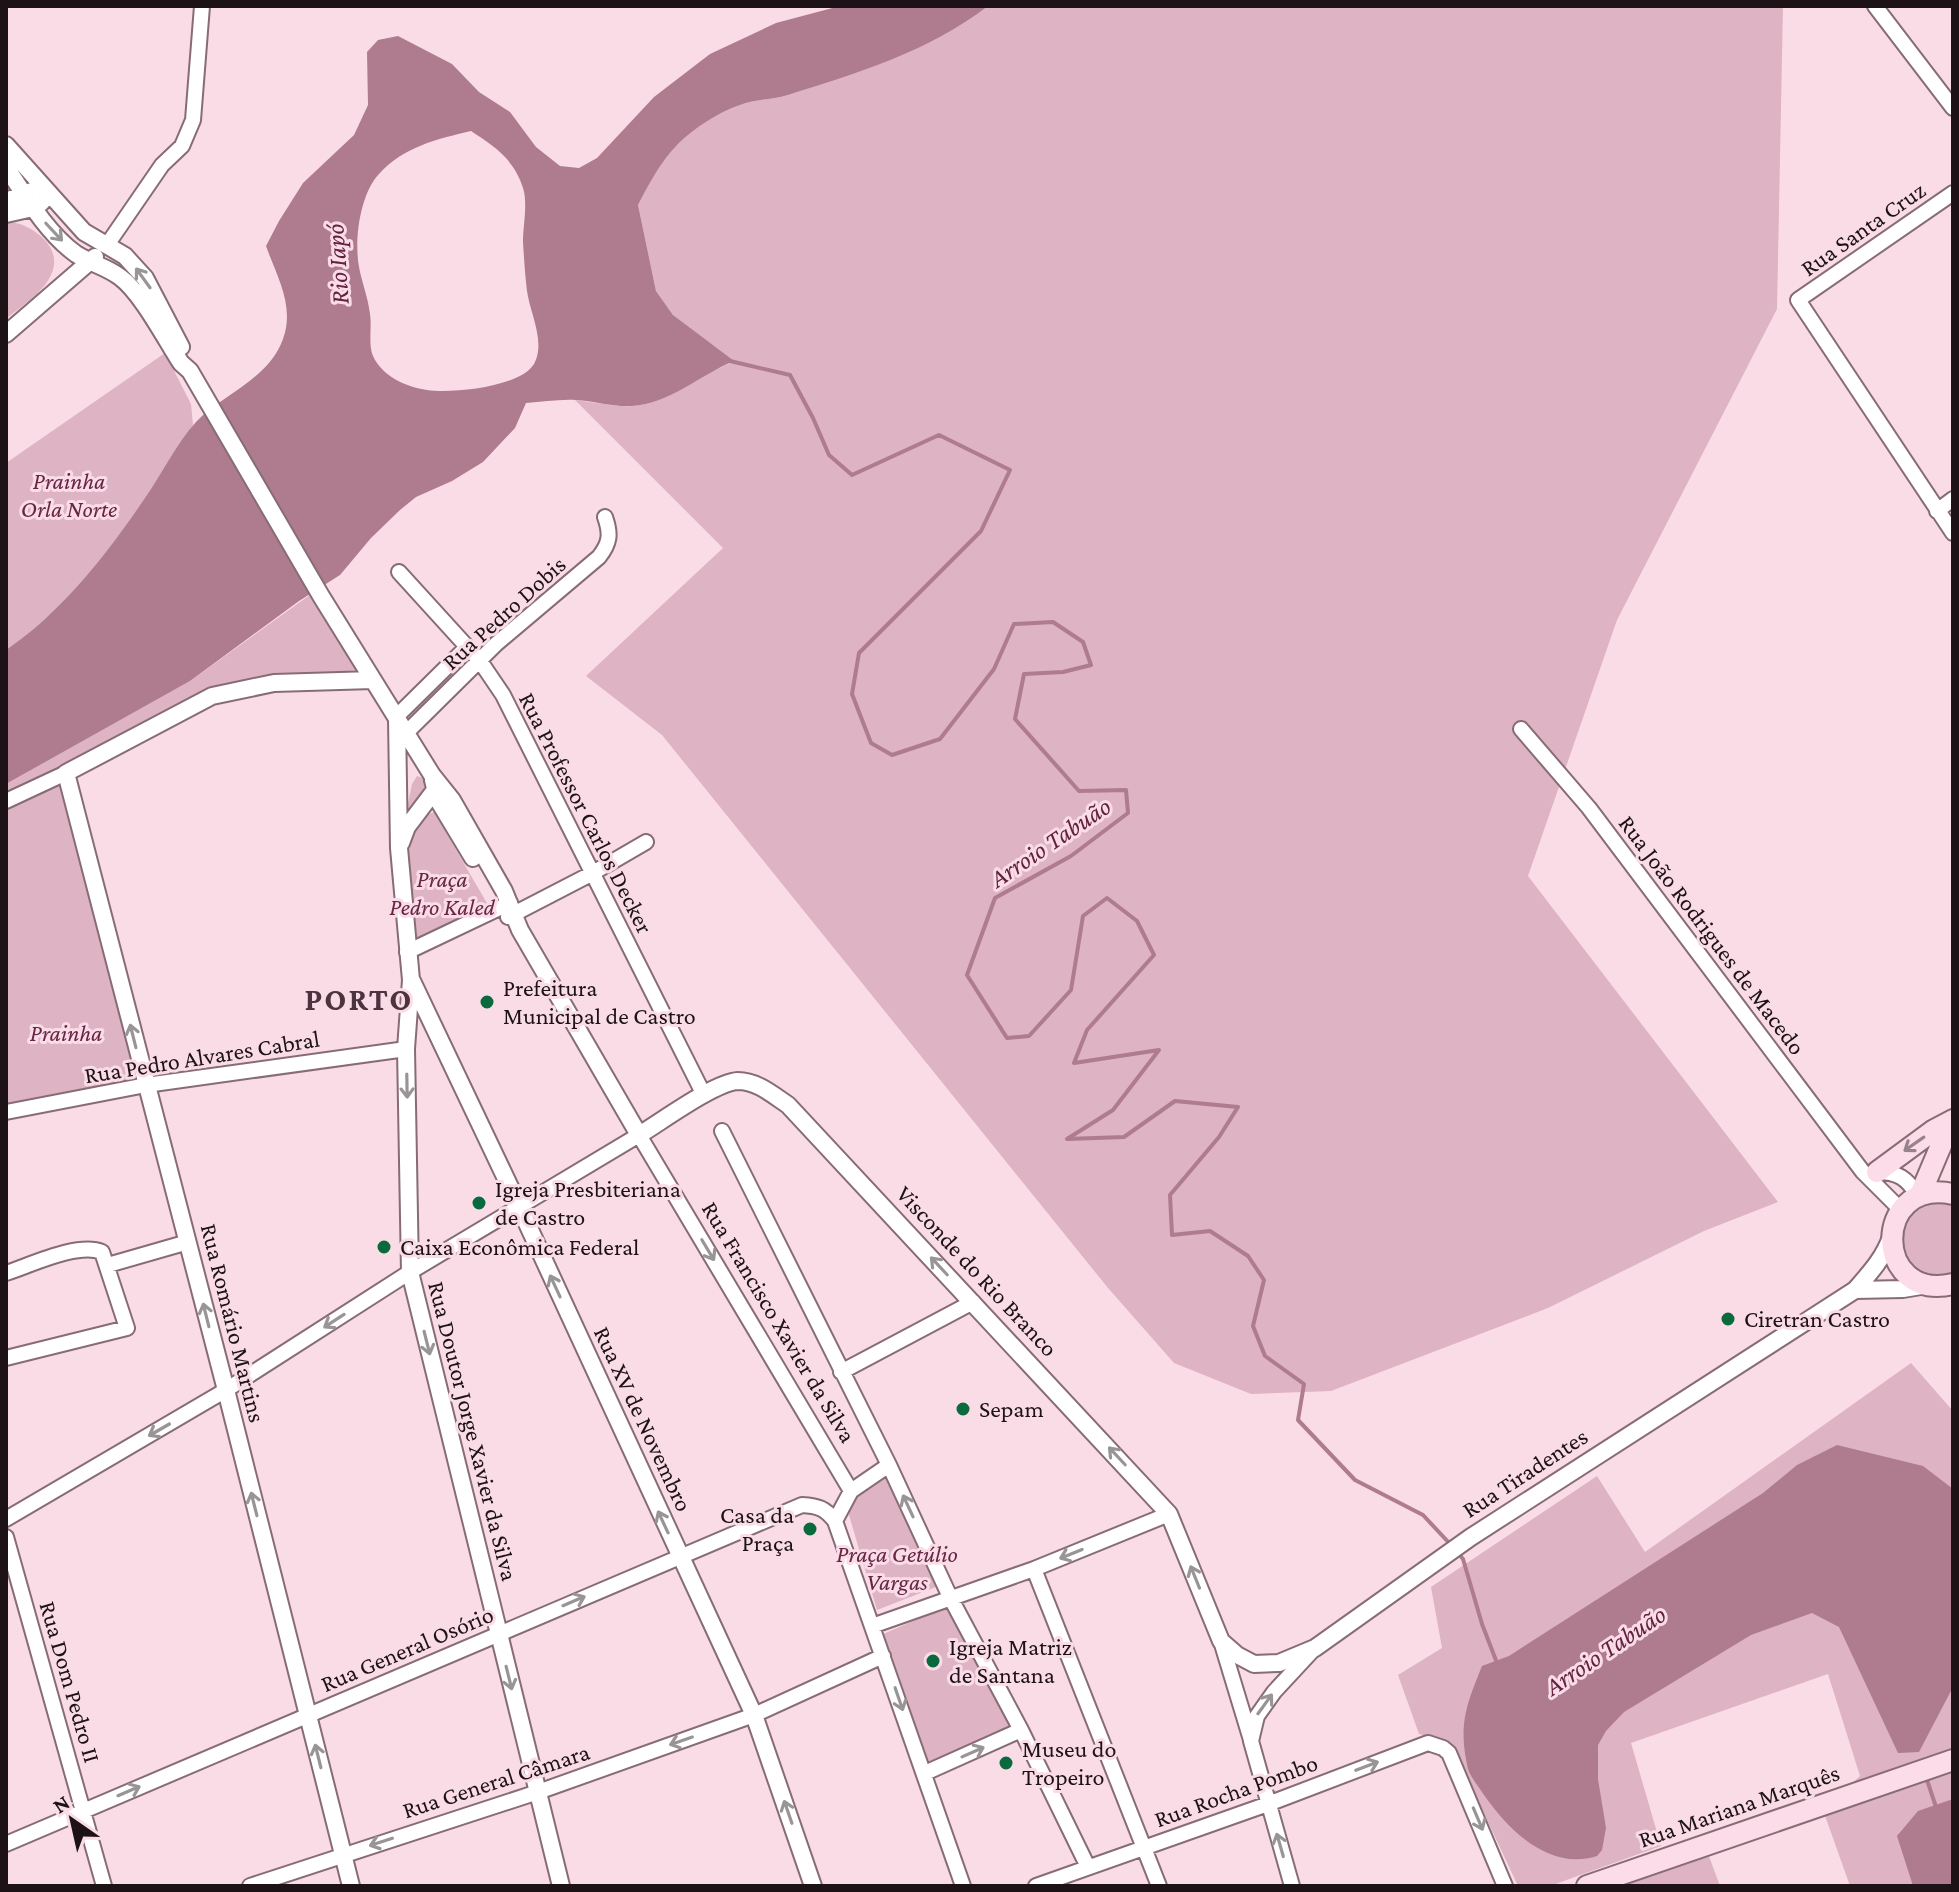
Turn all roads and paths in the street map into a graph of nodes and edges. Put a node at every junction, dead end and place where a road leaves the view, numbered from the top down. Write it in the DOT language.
graph roads {
  1 [pos="202,6"];
  2 [pos="1875,6"];
  3 [pos="1953,108"];
  4 [pos="6,145"];
  5 [pos="6,167"];
  6 [pos="45,191"];
  7 [pos="1953,193"];
  8 [pos="6,201"];
  9 [pos="29,201"];
  10 [pos="6,214"];
  11 [pos="107,245"];
  12 [pos="90,263"];
  13 [pos="6,334"];
  14 [pos="190,371"];
  15 [pos="1953,499"];
  16 [pos="1937,511"];
  17 [pos="605,517"];
  18 [pos="1953,533"];
  19 [pos="399,572"];
  20 [pos="467,647"];
  21 [pos="480,661"];
  22 [pos="373,680"];
  23 [pos="397,716"];
  24 [pos="1521,729"];
  25 [pos="407,732"];
  26 [pos="66,773"];
  27 [pos="398,775"];
  28 [pos="434,779"];
  29 [pos="6,801"];
  30 [pos="646,842"];
  31 [pos="399,848"];
  32 [pos="591,874"];
  33 [pos="509,910"];
  34 [pos="407,952"];
  35 [pos="411,980"];
  36 [pos="426,1012"];
  37 [pos="408,1018"];
  38 [pos="434,1030"];
  39 [pos="406,1049"];
  40 [pos="146,1085"];
  41 [pos="704,1095"];
  42 [pos="6,1112"];
  43 [pos="1949,1130"];
  44 [pos="722,1131"];
  45 [pos="639,1135"];
  46 [pos="1879,1177"];
  47 [pos="1953,1183"];
  48 [pos="1953,1194"];
  49 [pos="1919,1196"];
  50 [pos="519,1206"];
  51 [pos="1901,1210"];
  52 [pos="1891,1237"];
  53 [pos="188,1242"];
  54 [pos="108,1265"];
  55 [pos="410,1272"];
  56 [pos="6,1273"];
  57 [pos="1938,1285"];
  58 [pos="1855,1290"];
  59 [pos="973,1302"];
  60 [pos="1953,1304"];
  61 [pos="6,1358"];
  62 [pos="841,1372"];
  63 [pos="226,1390"];
  64 [pos="889,1465"];
  65 [pos="851,1491"];
  66 [pos="1169,1514"];
  67 [pos="6,1519"];
  68 [pos="835,1521"];
  69 [pos="6,1537"];
  70 [pos="679,1556"];
  71 [pos="1034,1569"];
  72 [pos="950,1597"];
  73 [pos="872,1626"];
  74 [pos="498,1634"];
  75 [pos="1221,1641"];
  76 [pos="1315,1648"];
  77 [pos="883,1656"];
  78 [pos="754,1715"];
  79 [pos="308,1716"];
  80 [pos="1021,1730"];
  81 [pos="1251,1741"];
  82 [pos="1944,1763"];
  83 [pos="925,1773"];
  84 [pos="538,1792"];
  85 [pos="1268,1804"];
  86 [pos="84,1810"];
  87 [pos="6,1844"];
  88 [pos="1144,1848"];
  89 [pos="343,1854"];
  90 [pos="1088,1867"];
  91 [pos="104,1886"];
  92 [pos="250,1886"];
  93 [pos="351,1886"];
  94 [pos="561,1886"];
  95 [pos="813,1886"];
  96 [pos="963,1886"];
  97 [pos="1036,1886"];
  98 [pos="1159,1886"];
  99 [pos="1292,1886"];
  100 [pos="1505,1886"];
  101 [pos="1587,1886"];
  1 -- 11 [label="street"];
  2 -- 3 [label="street"];
  4 -- 6 [label="street"];
  5 -- 9 [label="street"];
  6 -- 9 [label="street"];
  6 -- 11 [label="street"];
  7 -- 16 [label="street, Rua Santa Cruz"];
  8 -- 9 [label="street"];
  9 -- 10 [label="street"];
  9 -- 12 [label="street, one-way"];
  11 -- 12 [label="street"];
  14 -- 11 [label="street, one-way"];
  12 -- 13 [label="street"];
  12 -- 14 [label="street"];
  14 -- 22 [label="street, Rua Francisco Xavier da Silva"];
  15 -- 16 [label="street"];
  16 -- 18 [label="street"];
  17 -- 21 [label="street, Rua Pedro Dobis"];
  19 -- 20 [label="street, Rua Professor Carlos Decker"];
  20 -- 21 [label="street, Rua Professor Carlos Decker"];
  20 -- 23 [label="street, Rua Pedro Dobis"];
  21 -- 25 [label="street, Rua Pedro Dobis"];
  21 -- 32 [label="street, Rua Professor Carlos Decker"];
  22 -- 23 [label="street, Rua Francisco Xavier da Silva"];
  22 -- 26 [label="street"];
  23 -- 25 [label="street, Rua Francisco Xavier da Silva"];
  23 -- 27 [label="street"];
  24 -- 46 [label="street, Rua João Rodrigues de Macedo"];
  25 -- 28 [label="street, Rua Francisco Xavier da Silva"];
  26 -- 29 [label="street"];
  40 -- 26 [label="street, Rua Romário Martins, one-way"];
  27 -- 28 [label="street"];
  27 -- 31 [label="street"];
  28 -- 31 [label="street"];
  28 -- 33 [label="street, Rua Francisco Xavier da Silva"];
  30 -- 32 [label="street"];
  31 -- 34 [label="street"];
  32 -- 33 [label="street"];
  32 -- 41 [label="street, Rua Professor Carlos Decker"];
  33 -- 34 [label="street"];
  33 -- 45 [label="street, Rua Francisco Xavier da Silva"];
  34 -- 35 [label="street"];
  35 -- 36 [label="street, Rua XV de Novembro"];
  35 -- 37 [label="street, Rua Doutor Jorge Xavier da Silva"];
  36 -- 37 [label="street"];
  36 -- 38 [label="street, Rua XV de Novembro"];
  37 -- 39 [label="street, Rua Doutor Jorge Xavier da Silva"];
  38 -- 39 [label="street"];
  38 -- 50 [label="street, Rua XV de Novembro"];
  39 -- 40 [label="street, Rua Pedro Alvares Cabral"];
  39 -- 55 [label="street, Rua Doutor Jorge Xavier da Silva, one-way"];
  40 -- 42 [label="street, Rua Pedro Alvares Cabral"];
  40 -- 53 [label="street, Rua Romário Martins"];
  41 -- 45 [label="street"];
  59 -- 41 [label="street, Visconde do Rio Branco, one-way"];
  43 -- 46 [label="main road, one-way"];
  43 -- 47 [label="main road"];
  43 -- 49 [label="main road"];
  44 -- 62 [label="street"];
  45 -- 50 [label="street"];
  45 -- 65 [label="street, Rua Francisco Xavier da Silva, one-way"];
  46 -- 49 [label="street"];
  46 -- 51 [label="street"];
  48 -- 49 [label="main road"];
  49 -- 51 [label="main road"];
  50 -- 55 [label="street"];
  70 -- 50 [label="street, Rua XV de Novembro, one-way"];
  51 -- 52 [label="main road"];
  52 -- 57 [label="main road"];
  52 -- 58 [label="street"];
  53 -- 54 [label="street"];
  63 -- 53 [label="street, Rua Romário Martins, one-way"];
  54 -- 56 [label="street"];
  54 -- 61 [label="street"];
  55 -- 63 [label="street, one-way"];
  55 -- 74 [label="street, Rua Doutor Jorge Xavier da Silva, one-way"];
  57 -- 58 [label="street"];
  57 -- 60 [label="main road"];
  58 -- 76 [label="street, Rua Tiradentes"];
  59 -- 62 [label="street"];
  66 -- 59 [label="street, Visconde do Rio Branco, one-way"];
  62 -- 64 [label="street"];
  63 -- 67 [label="street, one-way"];
  79 -- 63 [label="street, Rua Romário Martins, one-way"];
  64 -- 65 [label="street"];
  72 -- 64 [label="street, one-way"];
  65 -- 68 [label="street"];
  66 -- 71 [label="street, one-way"];
  75 -- 66 [label="street, one-way"];
  68 -- 70 [label="street, Rua General Osório"];
  68 -- 73 [label="street"];
  69 -- 86 [label="street, Rua Dom Pedro II"];
  74 -- 70 [label="street, Rua General Osório, one-way"];
  70 -- 78 [label="street, Rua XV de Novembro"];
  71 -- 72 [label="street"];
  71 -- 88 [label="street"];
  72 -- 73 [label="street"];
  72 -- 80 [label="street"];
  73 -- 77 [label="street"];
  74 -- 79 [label="street, Rua General Osório"];
  74 -- 84 [label="street, Rua Doutor Jorge Xavier da Silva, one-way"];
  75 -- 76 [label="street, Rua Tiradentes"];
  75 -- 81 [label="street"];
  81 -- 76 [label="street, one-way"];
  77 -- 78 [label="street, Rua General Câmara"];
  77 -- 83 [label="street, one-way"];
  78 -- 84 [label="street, Rua General Câmara, one-way"];
  95 -- 78 [label="street, Rua XV de Novembro, one-way"];
  86 -- 79 [label="street, Rua General Osório, one-way"];
  89 -- 79 [label="street, Rua Romário Martins, one-way"];
  83 -- 80 [label="street, one-way"];
  80 -- 90 [label="street"];
  81 -- 85 [label="street"];
  82 -- 101 [label="main road, Rua Mariana Marquês"];
  83 -- 96 [label="street"];
  84 -- 89 [label="street, Rua General Câmara, one-way"];
  84 -- 94 [label="street, Rua Doutor Jorge Xavier da Silva"];
  85 -- 88 [label="street, Rua Rocha Pombo"];
  99 -- 85 [label="street, one-way"];
  85 -- 100 [label="street, Rua Rocha Pombo, one-way"];
  86 -- 87 [label="street, Rua General Osório"];
  86 -- 91 [label="street, Rua Dom Pedro II"];
  88 -- 90 [label="street, Rua Rocha Pombo"];
  88 -- 98 [label="street"];
  89 -- 92 [label="street, Rua General Câmara"];
  89 -- 93 [label="street, Rua Romário Martins"];
  90 -- 97 [label="street, Rua Rocha Pombo"];
}
